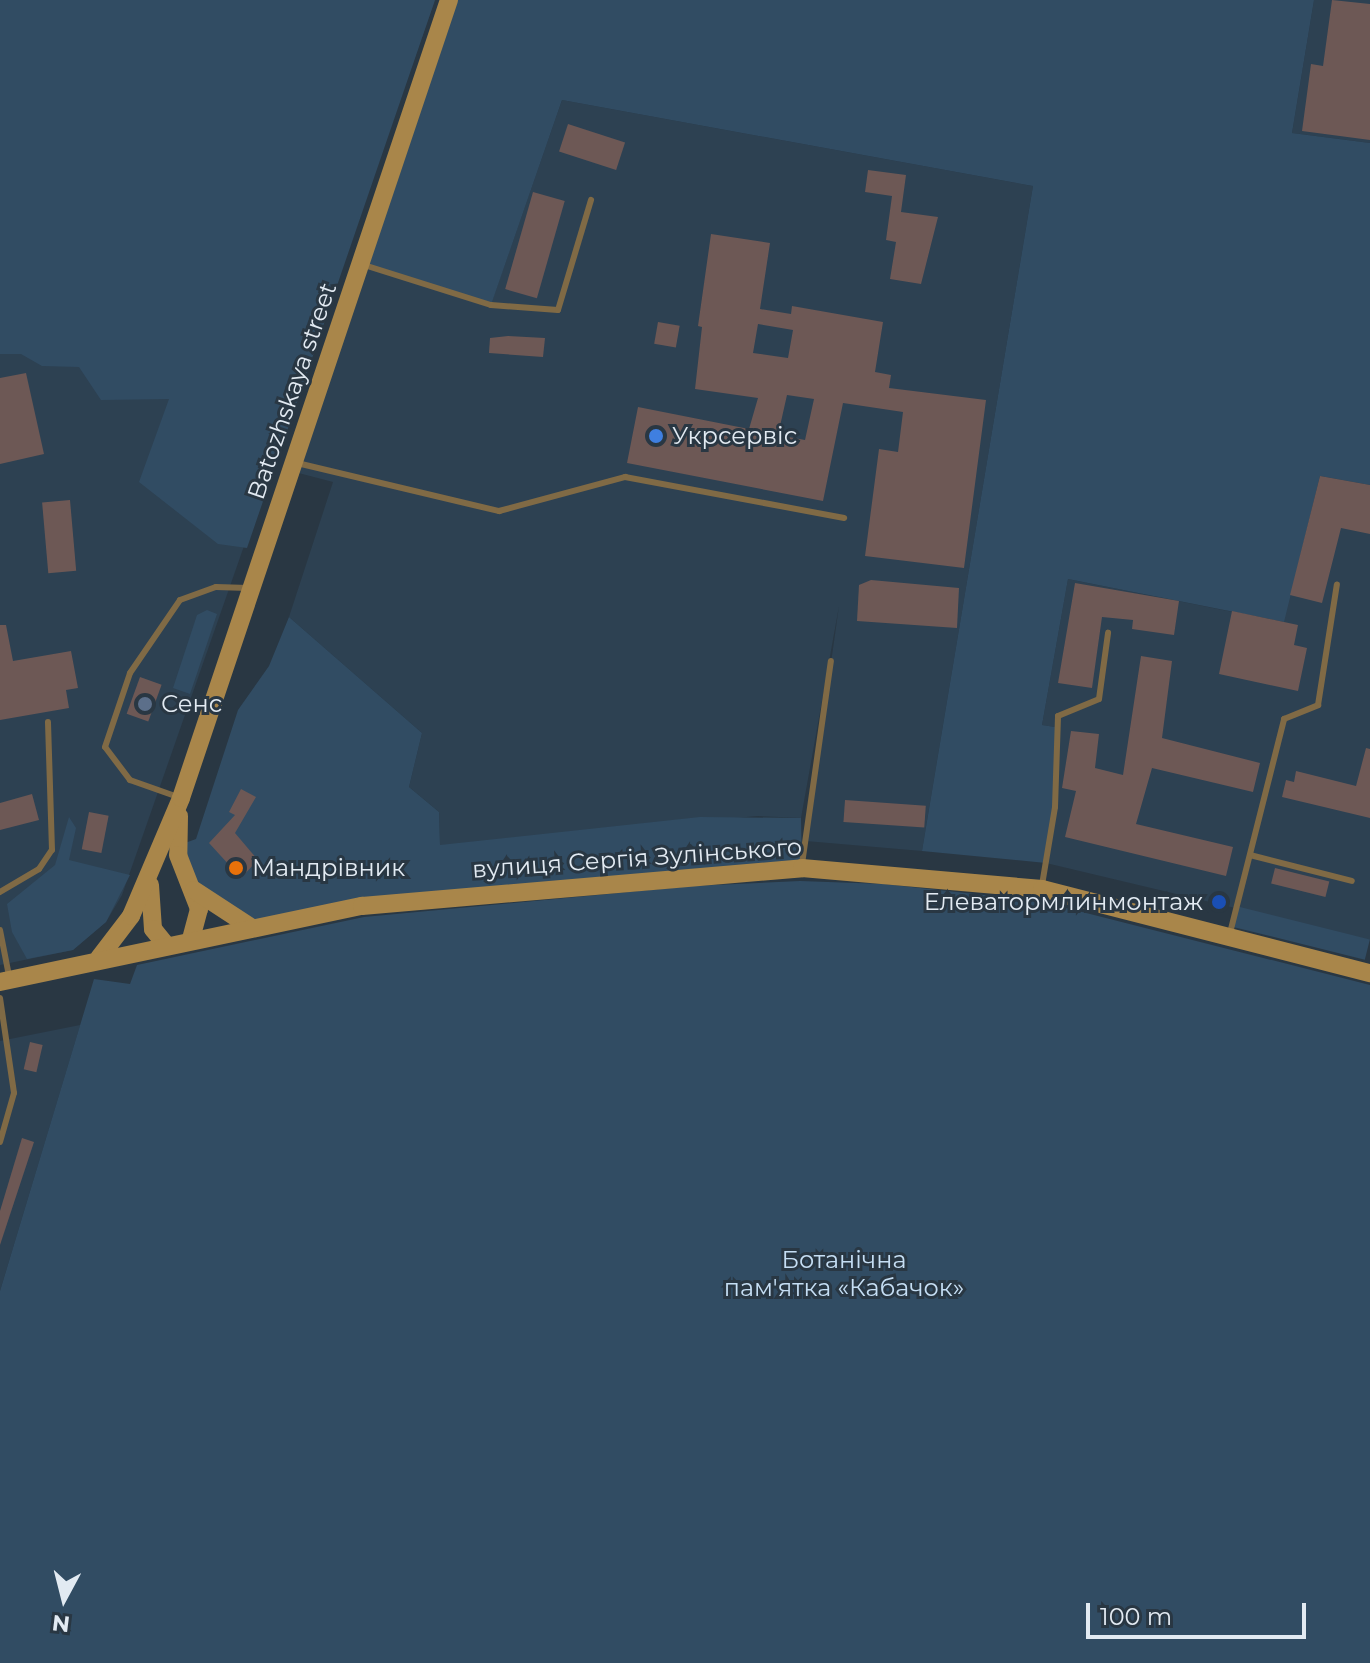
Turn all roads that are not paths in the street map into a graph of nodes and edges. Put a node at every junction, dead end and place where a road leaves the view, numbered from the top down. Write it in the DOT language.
graph roads {
  1 [pos="449,0"];
  2 [pos="591,200"];
  3 [pos="361,264"];
  4 [pos="294,463"];
  5 [pos="844,518"];
  6 [pos="1337,584"];
  7 [pos="252,588"];
  8 [pos="1108,633"];
  9 [pos="831,661"];
  10 [pos="48,722"];
  11 [pos="181,798"];
  12 [pos="1250,855"];
  13 [pos="802,868"];
  14 [pos="150,879"];
  15 [pos="1352,881"];
  16 [pos="1042,889"];
  17 [pos="194,890"];
  18 [pos="0,892"];
  19 [pos="252,928"];
  20 [pos="0,930"];
  21 [pos="1229,936"];
  22 [pos="191,938"];
  23 [pos="165,944"];
  24 [pos="99,958"];
  25 [pos="1370,973"];
  26 [pos="5,981"];
  27 [pos="0,998"];
  28 [pos="0,1142"];
  1 -- 3 [label="street, Batozhskaya street"];
  2 -- 3 [label="lane"];
  3 -- 4 [label="street, Batozhskaya street"];
  4 -- 5 [label="lane"];
  4 -- 7 [label="street, Batozhskaya street"];
  6 -- 12 [label="lane"];
  7 -- 11 [label="street, Batozhskaya street"];
  7 -- 11 [label="lane"];
  8 -- 16 [label="lane"];
  9 -- 13 [label="lane"];
  10 -- 18 [label="lane"];
  11 -- 14 [label="street, Batozhskaya street"];
  11 -- 17 [label="street, Batozhskaya street"];
  12 -- 15 [label="lane"];
  12 -- 21 [label="lane"];
  13 -- 16 [label="street, вулиця Сергія Зулінського"];
  13 -- 19 [label="street, вулиця Сергія Зулінського"];
  14 -- 23 [label="street, Batozhskaya street"];
  14 -- 24 [label="street, Batozhskaya street"];
  16 -- 21 [label="street, вулиця Сергія Зулінського"];
  17 -- 19 [label="street"];
  17 -- 22 [label="street, Batozhskaya street"];
  19 -- 22 [label="street, вулиця Сергія Зулінського"];
  20 -- 26 [label="lane"];
  21 -- 25 [label="street, вулиця Сергія Зулінського"];
  22 -- 23 [label="street, вулиця Сергія Зулінського"];
  23 -- 24 [label="street, вулиця Сергія Зулінського"];
  24 -- 26 [label="street, вулиця Сергія Зулінського"];
  27 -- 28 [label="lane"];
}
